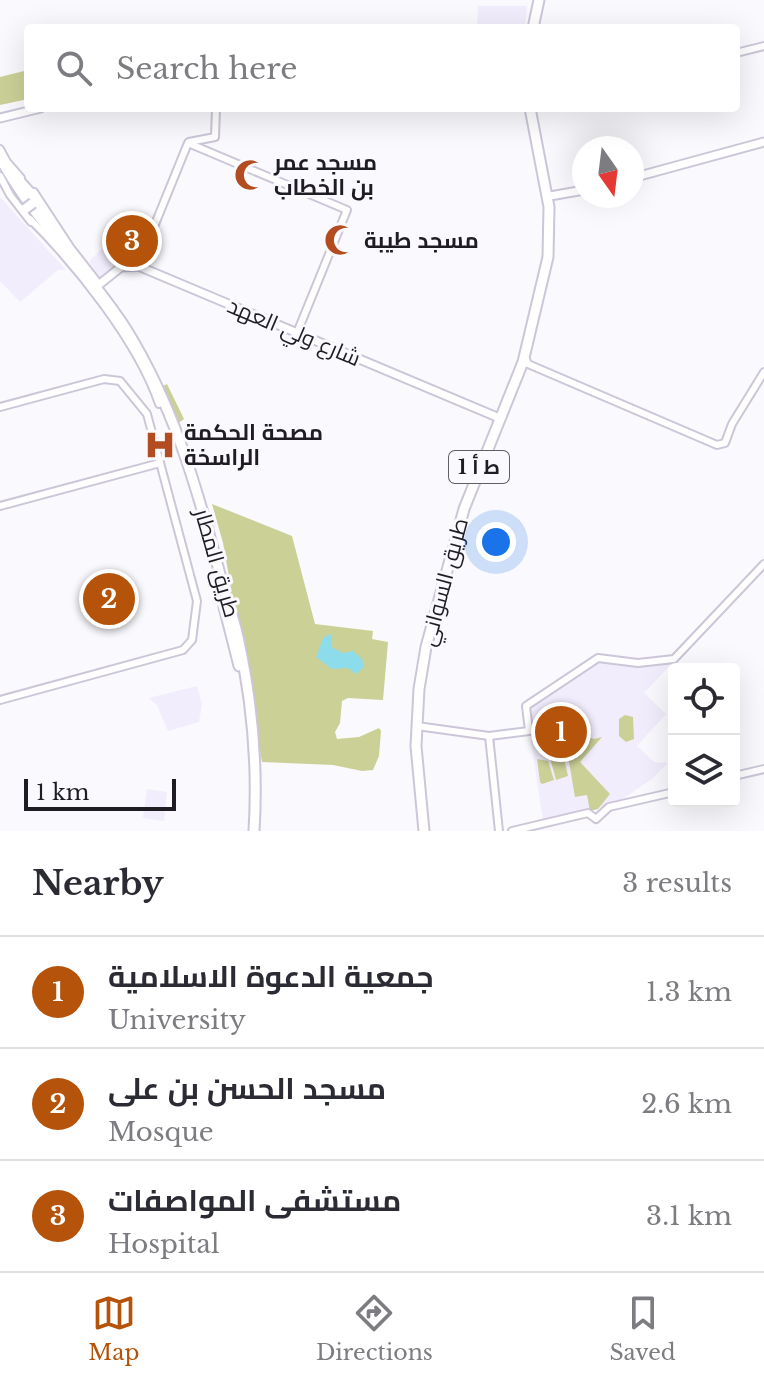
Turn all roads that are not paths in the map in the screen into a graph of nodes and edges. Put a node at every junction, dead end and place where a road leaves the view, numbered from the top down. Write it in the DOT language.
graph roads {
  1 [pos="537,2"];
  2 [pos="533,24"];
  3 [pos="764,46"];
  4 [pos="740,52"];
  5 [pos="25,112"];
  6 [pos="216,112"];
  7 [pos="532,112"];
  8 [pos="532,112"];
  9 [pos="0,118"];
  10 [pos="189,142"];
  11 [pos="764,142"];
  12 [pos="0,149"];
  13 [pos="1,169"];
  14 [pos="644,175"];
  15 [pos="572,193"];
  16 [pos="552,198"];
  17 [pos="27,208"];
  18 [pos="53,233"];
  19 [pos="138,266"];
  20 [pos="97,293"];
  21 [pos="297,333"];
  22 [pos="526,363"];
  23 [pos="764,372"];
  24 [pos="160,404"];
  25 [pos="0,407"];
  26 [pos="147,414"];
  27 [pos="499,418"];
  28 [pos="160,463"];
  29 [pos="0,506"];
  30 [pos="464,511"];
  31 [pos="764,564"];
  32 [pos="243,680"];
  33 [pos="0,700"];
  34 [pos="419,726"];
  35 [pos="489,736"];
  36 [pos="764,769"];
  37 [pos="740,775"];
  38 [pos="668,793"];
  39 [pos="251,830"];
  40 [pos="425,831"];
  41 [pos="499,831"];
  42 [pos="512,831"];
  1 -- 2 [label="highway"];
  3 -- 4 [label="street"];
  5 -- 9 [label="main road"];
  6 -- 10 [label="street"];
  7 -- 16 [label="highway, طريق السواني / ط أ 1"];
  8 -- 27 [label="highway, طريق السواني / ط أ 1"];
  10 -- 19 [label="street"];
  10 -- 21 [label="street"];
  11 -- 14 [label="main road"];
  12 -- 18 [label="street"];
  13 -- 17 [label="highway"];
  13 -- 17 [label="street"];
  13 -- 20 [label="highway, طريق المطار"];
  15 -- 16 [label="main road"];
  16 -- 22 [label="highway, طريق السواني / ط أ 1"];
  17 -- 18 [label="street"];
  17 -- 18 [label="highway, طريق المطار"];
  18 -- 20 [label="highway, طريق المطار"];
  19 -- 20 [label="main road"];
  19 -- 21 [label="main road, شارع ولي العهد"];
  20 -- 24 [label="street"];
  20 -- 24 [label="highway, طريق المطار"];
  20 -- 32 [label="highway, طريق المطار"];
  21 -- 27 [label="main road, شارع ولي العهد"];
  22 -- 23 [label="street"];
  22 -- 30 [label="highway, طريق السواني / ط أ 1"];
  24 -- 26 [label="street"];
  24 -- 32 [label="highway, طريق المطار"];
  25 -- 26 [label="street"];
  26 -- 28 [label="street"];
  27 -- 30 [label="highway, طريق السواني / ط أ 1"];
  28 -- 29 [label="street"];
  28 -- 33 [label="street"];
  30 -- 34 [label="highway, طريق السواني / ط أ 1"];
  31 -- 35 [label="street"];
  32 -- 39 [label="highway, طريق المطار"];
  34 -- 35 [label="street"];
  34 -- 40 [label="highway, طريق السواني / ط أ 1"];
  35 -- 41 [label="street"];
  36 -- 37 [label="street"];
  38 -- 42 [label="street"];
}
